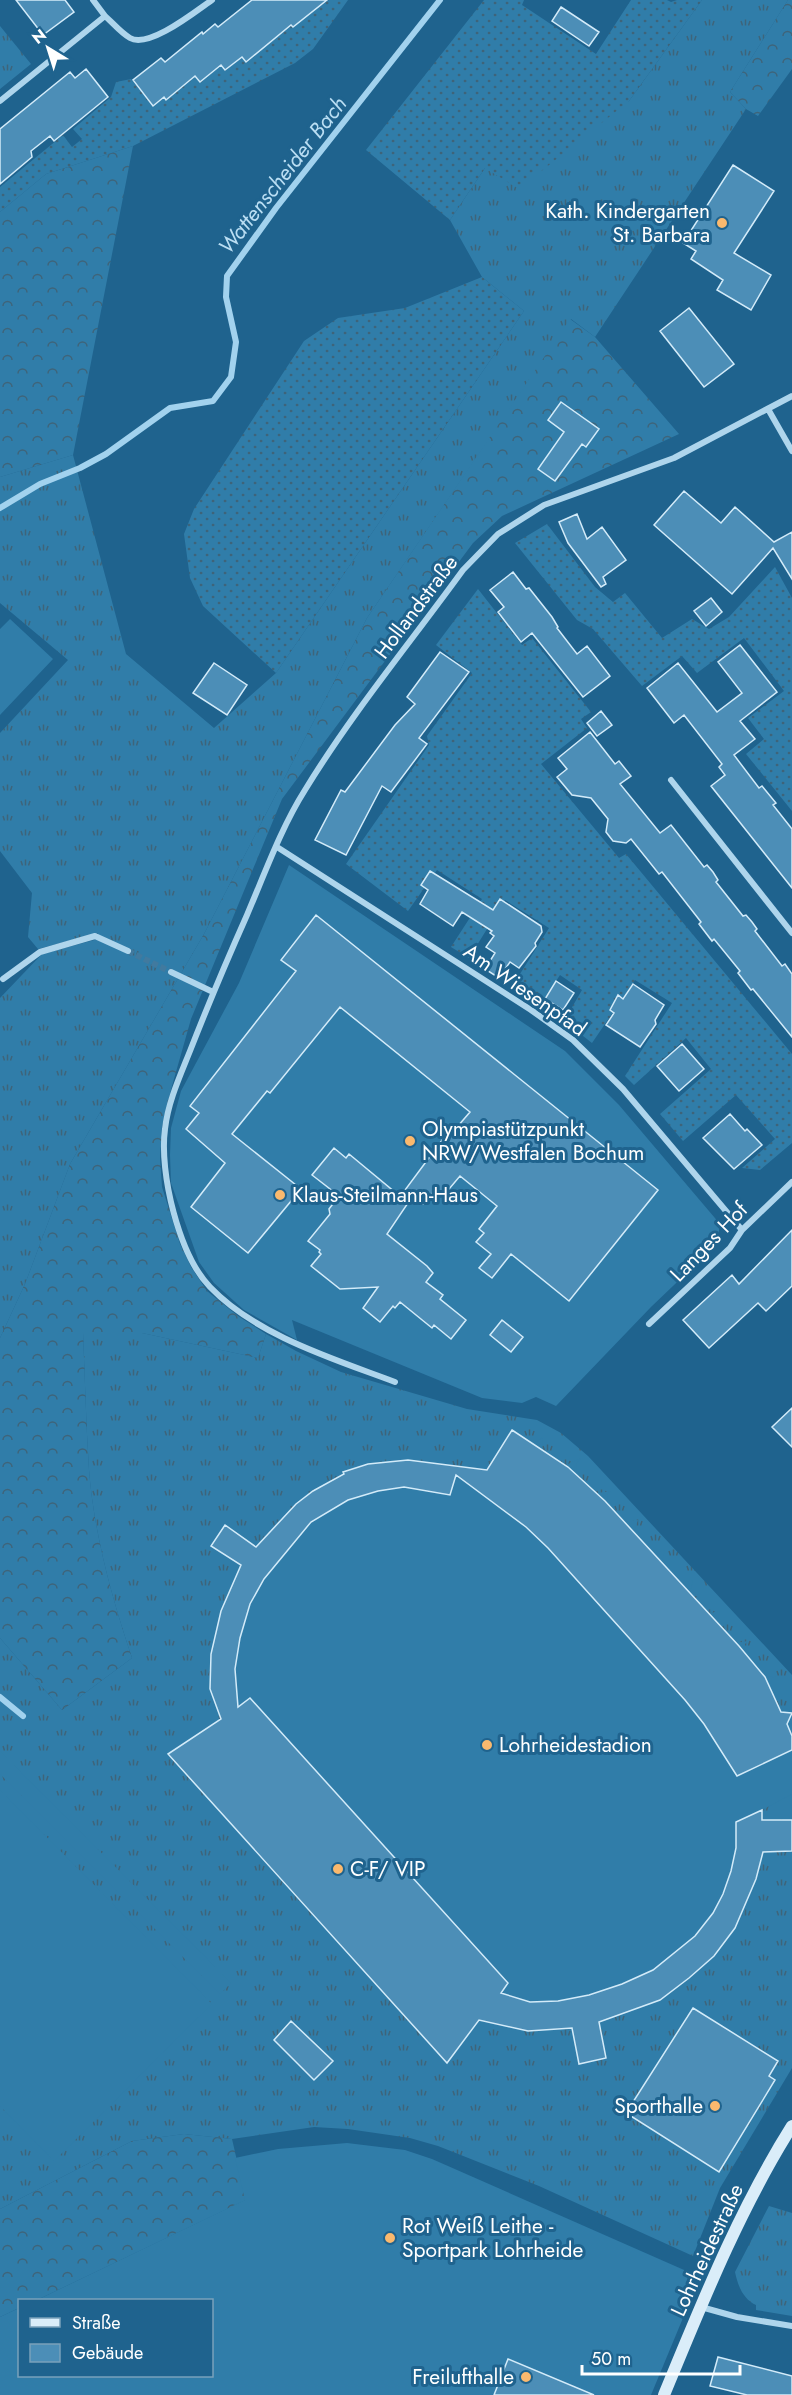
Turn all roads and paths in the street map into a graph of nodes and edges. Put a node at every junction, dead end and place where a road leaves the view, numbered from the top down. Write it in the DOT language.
graph roads {
  1 [pos="93,0"];
  2 [pos="212,0"];
  3 [pos="105,16"];
  4 [pos="0,100"];
  5 [pos="792,396"];
  6 [pos="768,408"];
  7 [pos="792,452"];
  8 [pos="671,780"];
  9 [pos="277,847"];
  10 [pos="792,933"];
  11 [pos="128,951"];
  12 [pos="171,972"];
  13 [pos="3,979"];
  14 [pos="213,992"];
  15 [pos="792,1182"];
  16 [pos="742,1230"];
  17 [pos="649,1324"];
  18 [pos="395,1382"];
  19 [pos="792,2126"];
  20 [pos="701,2307"];
  21 [pos="792,2326"];
  22 [pos="664,2395"];
  1 -- 3 [label="street"];
  2 -- 3 [label="street"];
  3 -- 4 [label="street"];
  5 -- 6 [label="street, Hollandstraße"];
  6 -- 7 [label="street"];
  6 -- 9 [label="street, Hollandstraße"];
  8 -- 10 [label="street"];
  9 -- 14 [label="street, Hollandstraße"];
  9 -- 16 [label="street, Am Wiesenpfad"];
  11 -- 13 [label="street"];
  12 -- 14 [label="street"];
  14 -- 18 [label="street, Hollandstraße"];
  15 -- 16 [label="street, Langes Hof"];
  16 -- 17 [label="street, Langes Hof"];
  19 -- 20 [label="street, Lohrheidestraße"];
  20 -- 21 [label="street"];
  20 -- 22 [label="street, Lohrheidestraße"];
}
